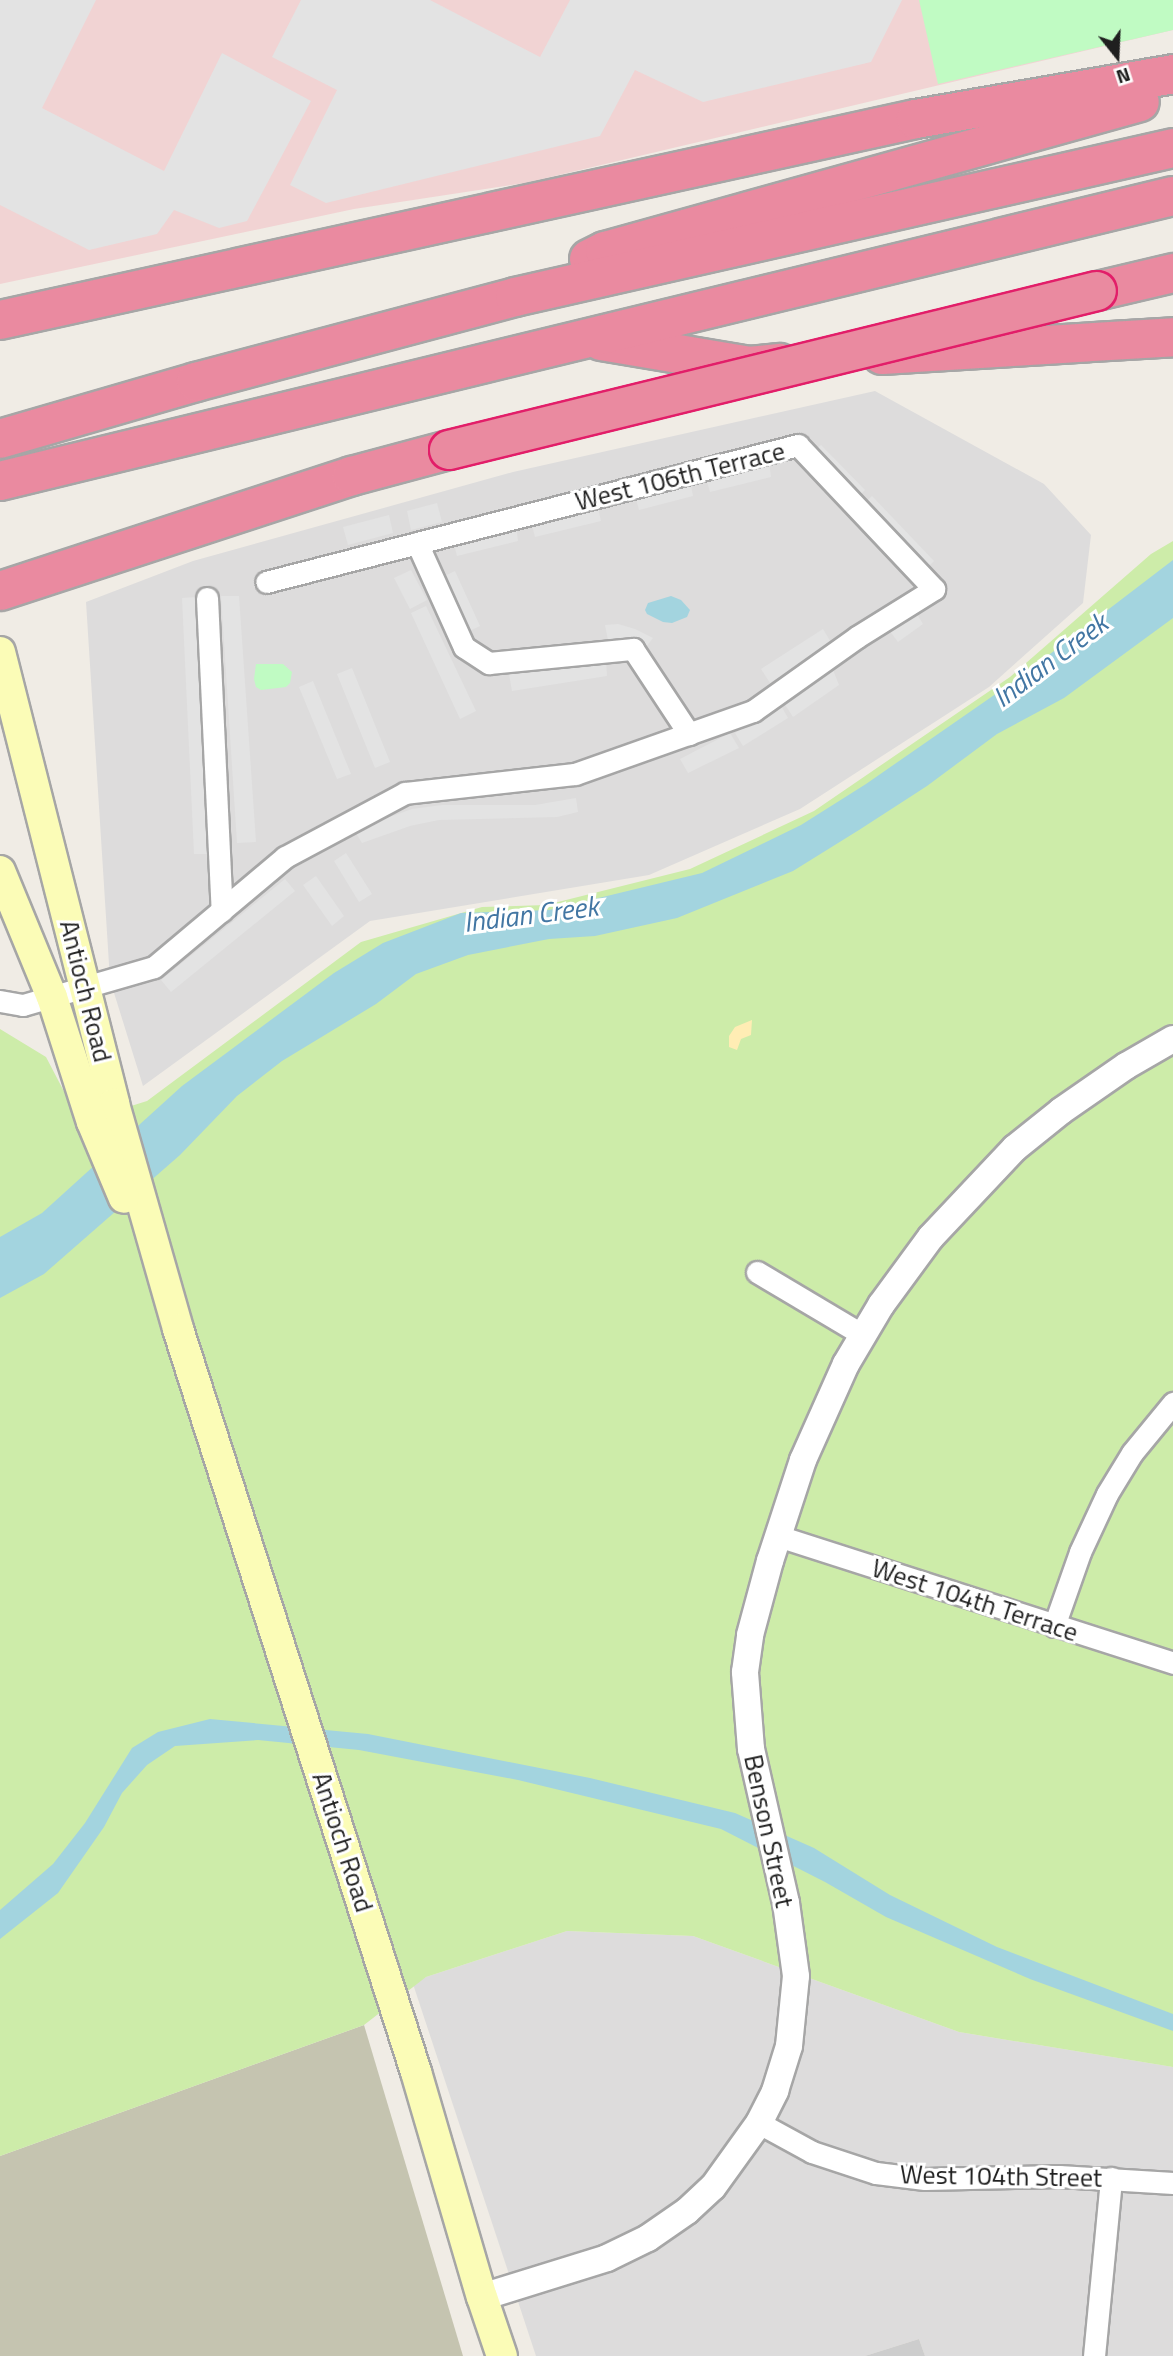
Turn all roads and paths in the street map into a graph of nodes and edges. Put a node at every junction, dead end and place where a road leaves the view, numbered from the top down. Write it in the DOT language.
graph roads {
  1 [pos="1173,74"];
  2 [pos="1173,93"];
  3 [pos="1173,148"];
  4 [pos="1173,196"];
  5 [pos="1173,273"];
  6 [pos="515,297"];
  7 [pos="0,320"];
  8 [pos="1173,337"];
  9 [pos="585,339"];
  10 [pos="0,439"];
  11 [pos="0,481"];
  12 [pos="417,543"];
  13 [pos="266,582"];
  14 [pos="0,591"];
  15 [pos="206,598"];
  16 [pos="0,652"];
  17 [pos="689,734"];
  18 [pos="0,871"];
  19 [pos="222,911"];
  20 [pos="84,988"];
  21 [pos="52,997"];
  22 [pos="0,1001"];
  23 [pos="1173,1039"];
  24 [pos="103,1113"];
  25 [pos="757,1272"];
  26 [pos="863,1335"];
  27 [pos="1173,1403"];
  28 [pos="778,1536"];
  29 [pos="1054,1626"];
  30 [pos="1173,1664"];
  31 [pos="759,2123"];
  32 [pos="1111,2178"];
  33 [pos="1173,2183"];
  34 [pos="482,2297"];
  35 [pos="502,2356"];
  36 [pos="1094,2356"];
  1 -- 7 [label="highway"];
  2 -- 6 [label="highway"];
  3 -- 6 [label="highway"];
  4 -- 9 [label="highway"];
  5 -- 14 [label="highway, bridge"];
  6 -- 10 [label="highway"];
  8 -- 9 [label="highway"];
  9 -- 11 [label="highway"];
  12 -- 13 [label="street, West 106th Terrace"];
  12 -- 17 [label="street"];
  12 -- 17 [label="street, West 106th Terrace"];
  15 -- 19 [label="street"];
  16 -- 20 [label="main road, Antioch Road"];
  17 -- 19 [label="street, West 106th Terrace"];
  18 -- 21 [label="main road, Antioch Road"];
  19 -- 20 [label="street, West 106th Terrace"];
  20 -- 21 [label="street, West 106th Terrace"];
  20 -- 24 [label="main road, Antioch Road"];
  21 -- 22 [label="street, West 106th Terrace"];
  21 -- 24 [label="main road, Antioch Road"];
  23 -- 26 [label="street, Benson Street"];
  24 -- 34 [label="main road, Antioch Road"];
  25 -- 26 [label="street"];
  26 -- 28 [label="street, Benson Street"];
  27 -- 29 [label="street"];
  28 -- 29 [label="street, West 104th Terrace"];
  28 -- 31 [label="street, Benson Street"];
  29 -- 30 [label="street, West 104th Terrace"];
  31 -- 32 [label="street, West 104th Street"];
  31 -- 34 [label="street"];
  32 -- 33 [label="street, West 104th Street"];
  32 -- 36 [label="street"];
  34 -- 35 [label="main road, Antioch Road"];
}
